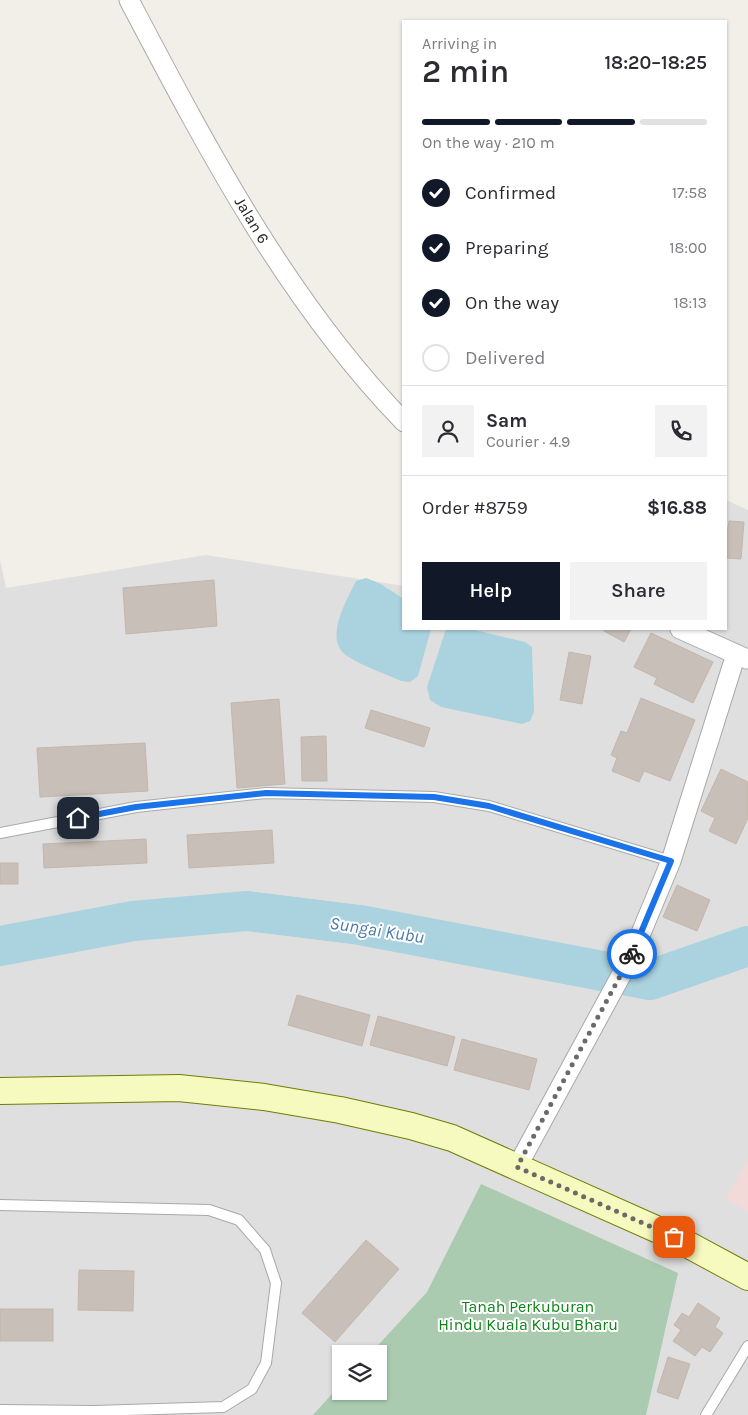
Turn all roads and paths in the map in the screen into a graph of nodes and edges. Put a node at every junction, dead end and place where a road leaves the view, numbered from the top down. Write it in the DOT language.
graph roads {
  1 [pos="129,0"];
  2 [pos="402,420"];
  3 [pos="682,630"];
  4 [pos="742,657"];
  5 [pos="0,833"];
  6 [pos="671,861"];
  7 [pos="0,1091"];
  8 [pos="517,1167"];
  9 [pos="0,1205"];
  10 [pos="746,1275"];
  11 [pos="748,1346"];
  12 [pos="0,1410"];
  13 [pos="94,1413"];
  14 [pos="706,1415"];
  1 -- 2 [label="street, Jalan 6"];
  3 -- 4 [label="street"];
  4 -- 6 [label="street"];
  5 -- 6 [label="lane"];
  6 -- 8 [label="street"];
  7 -- 8 [label="main road"];
  8 -- 10 [label="main road"];
  9 -- 13 [label="lane"];
  11 -- 14 [label="lane"];
  12 -- 13 [label="lane"];
}
